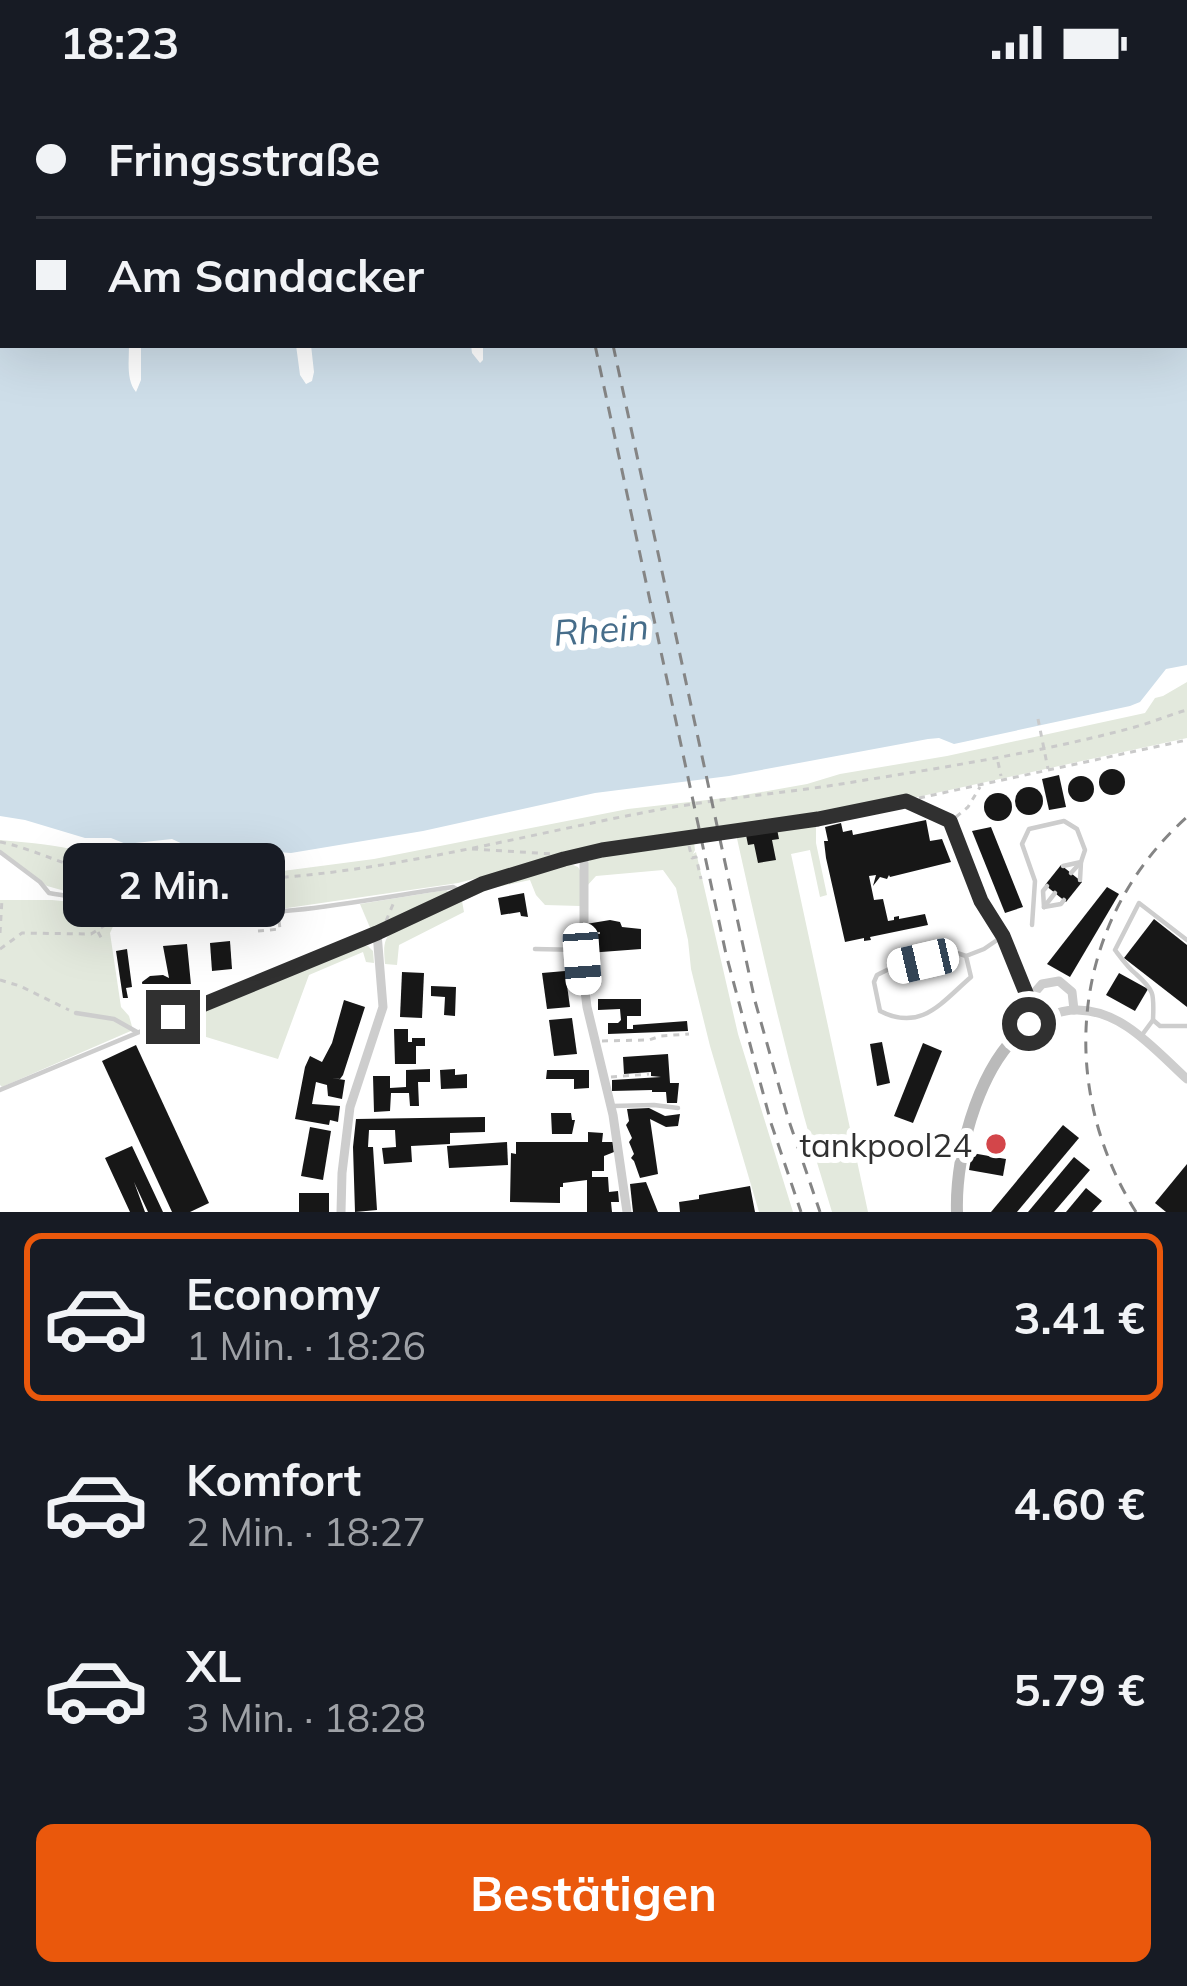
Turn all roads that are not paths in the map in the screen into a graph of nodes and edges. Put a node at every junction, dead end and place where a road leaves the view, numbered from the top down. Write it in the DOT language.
graph roads {
  1 [pos="950,821"];
  2 [pos="0,852"];
  3 [pos="584,854"];
  4 [pos="1081,862"];
  5 [pos="1063,866"];
  6 [pos="1071,873"];
  7 [pos="1080,880"];
  8 [pos="1047,886"];
  9 [pos="462,893"];
  10 [pos="1055,893"];
  11 [pos="1064,900"];
  12 [pos="1045,908"];
  13 [pos="1032,925"];
  14 [pos="381,931"];
  15 [pos="1003,936"];
  16 [pos="1187,940"];
  17 [pos="535,949"];
  18 [pos="582,950"];
  19 [pos="966,956"];
  20 [pos="1074,1010"];
  21 [pos="76,1013"];
  22 [pos="1034,1013"];
  23 [pos="1153,1020"];
  24 [pos="1187,1026"];
  25 [pos="136,1032"];
  26 [pos="1140,1037"];
  27 [pos="1187,1078"];
  28 [pos="0,1090"];
  29 [pos="610,1106"];
  30 [pos="678,1108"];
  31 [pos="341,1212"];
  32 [pos="627,1212"];
  33 [pos="957,1212"];
  1 -- 3 [label="lane"];
  1 -- 15 [label="street"];
  2 -- 9 [label="lane"];
  3 -- 9 [label="lane"];
  3 -- 18 [label="street"];
  4 -- 5 [label="lane"];
  4 -- 6 [label="lane"];
  4 -- 7 [label="lane"];
  4 -- 13 [label="lane"];
  8 -- 12 [label="lane"];
  9 -- 14 [label="lane"];
  10 -- 12 [label="lane"];
  11 -- 12 [label="lane"];
  14 -- 25 [label="lane"];
  14 -- 31 [label="street"];
  15 -- 19 [label="lane"];
  15 -- 22 [label="street"];
  16 -- 23 [label="lane"];
  17 -- 18 [label="lane"];
  18 -- 29 [label="street"];
  19 -- 19 [label="lane"];
  20 -- 22 [label="street"];
  20 -- 22 [label="street"];
  20 -- 26 [label="street"];
  21 -- 25 [label="lane"];
  22 -- 33 [label="street"];
  23 -- 24 [label="lane"];
  23 -- 26 [label="lane"];
  25 -- 28 [label="lane"];
  26 -- 27 [label="street"];
  29 -- 30 [label="lane"];
  29 -- 32 [label="street"];
}
